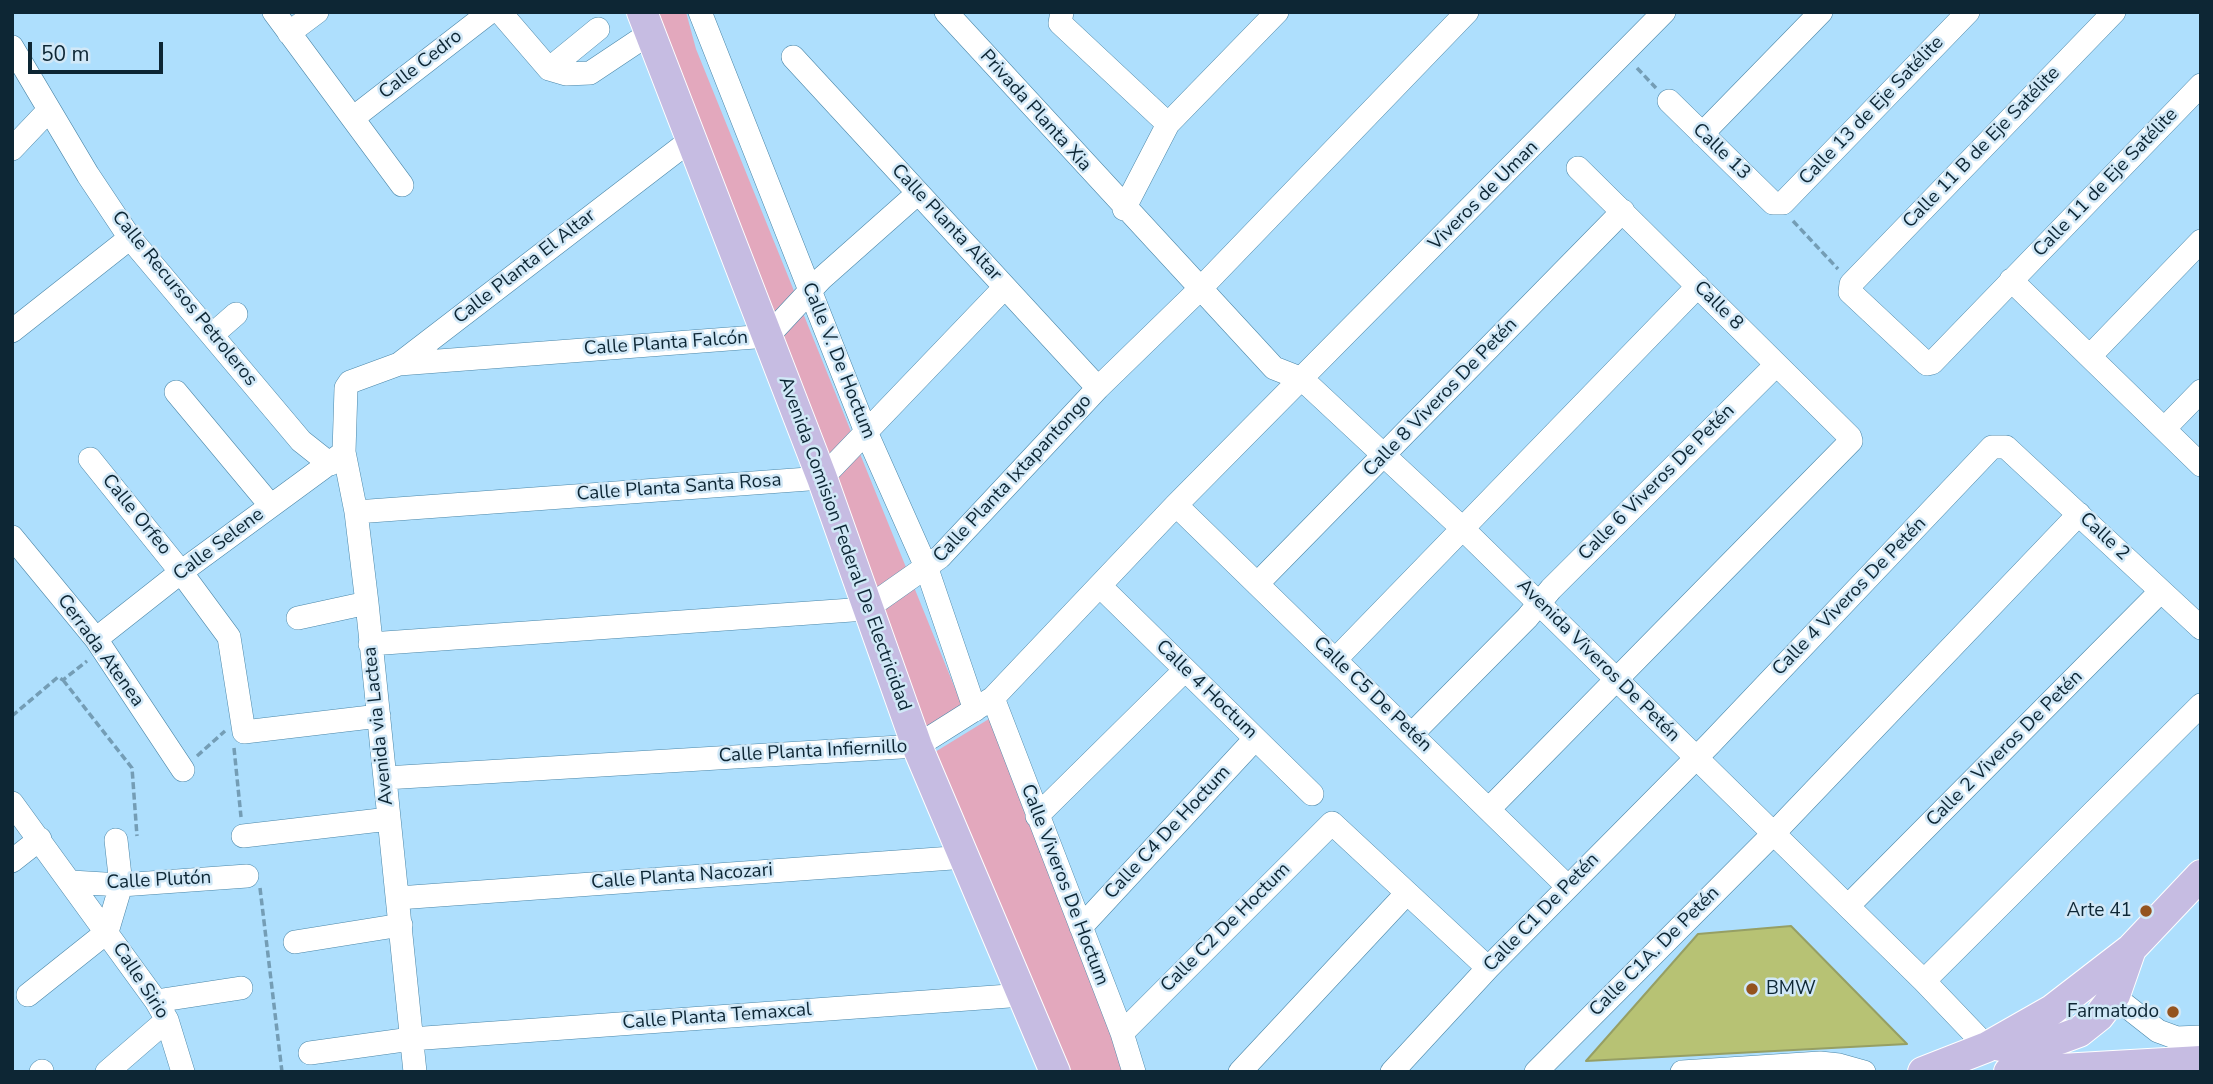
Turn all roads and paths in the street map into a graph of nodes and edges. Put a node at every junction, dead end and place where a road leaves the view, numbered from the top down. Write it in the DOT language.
graph roads {
  1 [pos="274,12"];
  2 [pos="317,12"];
  3 [pos="490,12"];
  4 [pos="500,12"];
  5 [pos="700,12"];
  6 [pos="946,12"];
  7 [pos="1062,12"];
  8 [pos="1277,12"];
  9 [pos="1468,12"];
  10 [pos="1664,12"];
  11 [pos="1821,12"];
  12 [pos="1968,12"];
  13 [pos="2114,12"];
  14 [pos="646,23"];
  15 [pos="598,29"];
  16 [pos="289,33"];
  17 [pos="12,47"];
  18 [pos="1623,54"];
  19 [pos="793,57"];
  20 [pos="549,69"];
  21 [pos="2201,85"];
  22 [pos="1669,102"];
  23 [pos="50,110"];
  24 [pos="352,118"];
  25 [pos="1168,124"];
  26 [pos="1702,134"];
  27 [pos="692,139"];
  28 [pos="12,149"];
  29 [pos="1578,168"];
  30 [pos="402,186"];
  31 [pos="918,193"];
  32 [pos="1775,203"];
  33 [pos="1124,209"];
  34 [pos="1623,211"];
  35 [pos="130,237"];
  36 [pos="2201,241"];
  37 [pos="2011,280"];
  38 [pos="1851,284"];
  39 [pos="1698,286"];
  40 [pos="1005,287"];
  41 [pos="1200,289"];
  42 [pos="810,291"];
  43 [pos="236,314"];
  44 [pos="12,331"];
  45 [pos="212,335"];
  46 [pos="768,336"];
  47 [pos="2090,356"];
  48 [pos="399,364"];
  49 [pos="1776,365"];
  50 [pos="1302,379"];
  51 [pos="350,382"];
  52 [pos="1098,388"];
  53 [pos="2201,391"];
  54 [pos="176,392"];
  55 [pos="2164,429"];
  56 [pos="866,432"];
  57 [pos="2006,447"];
  58 [pos="1385,456"];
  59 [pos="90,458"];
  60 [pos="337,458"];
  61 [pos="2201,465"];
  62 [pos="822,478"];
  63 [pos="1176,505"];
  64 [pos="271,506"];
  65 [pos="356,512"];
  66 [pos="2079,514"];
  67 [pos="1462,528"];
  68 [pos="12,537"];
  69 [pos="927,569"];
  70 [pos="181,572"];
  71 [pos="1257,584"];
  72 [pos="1100,586"];
  73 [pos="2161,591"];
  74 [pos="367,603"];
  75 [pos="1539,603"];
  76 [pos="866,609"];
  77 [pos="298,618"];
  78 [pos="2201,628"];
  79 [pos="99,644"];
  80 [pos="370,644"];
  81 [pos="1335,660"];
  82 [pos="1185,670"];
  83 [pos="63,680"];
  84 [pos="1616,681"];
  85 [pos="984,704"];
  86 [pos="2201,705"];
  87 [pos="12,716"];
  88 [pos="379,716"];
  89 [pos="1412,734"];
  90 [pos="237,735"];
  91 [pos="1255,739"];
  92 [pos="917,746"];
  93 [pos="1697,758"];
  94 [pos="183,770"];
  95 [pos="385,778"];
  96 [pos="1312,794"];
  97 [pos="12,803"];
  98 [pos="1489,809"];
  99 [pos="1037,816"];
  100 [pos="389,819"];
  101 [pos="1774,833"];
  102 [pos="243,836"];
  103 [pos="40,839"];
  104 [pos="116,840"];
  105 [pos="138,845"];
  106 [pos="966,858"];
  107 [pos="12,861"];
  108 [pos="2201,875"];
  109 [pos="247,876"];
  110 [pos="71,882"];
  111 [pos="121,885"];
  112 [pos="1567,886"];
  113 [pos="1406,894"];
  114 [pos="398,898"];
  115 [pos="1848,906"];
  116 [pos="401,925"];
  117 [pos="1081,927"];
  118 [pos="107,932"];
  119 [pos="295,942"];
  120 [pos="1488,968"];
  121 [pos="1924,981"];
  122 [pos="241,988"];
  123 [pos="2104,988"];
  124 [pos="28,995"];
  125 [pos="1023,995"];
  126 [pos="161,1011"];
  127 [pos="1122,1032"];
  128 [pos="2201,1037"];
  129 [pos="411,1039"];
  130 [pos="1987,1047"];
  131 [pos="310,1053"];
  132 [pos="2201,1061"];
  133 [pos="1709,1071"];
  134 [pos="107,1072"];
  135 [pos="184,1072"];
  136 [pos="282,1072"];
  137 [pos="415,1072"];
  138 [pos="1055,1072"];
  139 [pos="1134,1072"];
  140 [pos="1240,1072"];
  141 [pos="1392,1072"];
  142 [pos="1536,1072"];
  143 [pos="1682,1072"];
  144 [pos="1864,1072"];
  145 [pos="1923,1072"];
  146 [pos="2009,1072"];
  1 -- 16 [label="street"];
  2 -- 16 [label="street"];
  3 -- 24 [label="street, Calle Cedro"];
  4 -- 20 [label="street"];
  5 -- 42 [label="street, Calle V. De Hoctum"];
  6 -- 33 [label="street, Privada Planta Xia"];
  7 -- 25 [label="street"];
  8 -- 25 [label="street"];
  9 -- 41 [label="street, Calle Planta Ixtapantongo"];
  10 -- 18 [label="street, Viveros de Uman"];
  11 -- 26 [label="street"];
  12 -- 32 [label="street, Calle 13 de Eje Satélite"];
  13 -- 38 [label="street, Calle 11 B de Eje Satélite"];
  14 -- 20 [label="street"];
  14 -- 27 [label="main road, Avenida Comision Federal De Electricidad"];
  15 -- 20 [label="street"];
  16 -- 24 [label="street"];
  17 -- 23 [label="street, Calle Recursos Petroleros"];
  18 -- 22 [label="path"];
  18 -- 50 [label="street, Viveros de Uman"];
  19 -- 31 [label="street, Calle Planta Altar"];
  21 -- 37 [label="street, Calle 11 de Eje Satélite"];
  22 -- 26 [label="street, Calle 13"];
  23 -- 28 [label="street"];
  23 -- 35 [label="street, Calle Recursos Petroleros"];
  24 -- 30 [label="street"];
  25 -- 33 [label="street"];
  26 -- 32 [label="street, Calle 13"];
  27 -- 46 [label="main road, Avenida Comision Federal De Electricidad"];
  27 -- 48 [label="street, Calle Planta El Altar"];
  29 -- 34 [label="street, Calle 8"];
  31 -- 40 [label="street, Calle Planta Altar"];
  31 -- 42 [label="street, Calle Planta Falcón"];
  32 -- 38 [label="path"];
  33 -- 41 [label="street, Privada Planta Xia"];
  34 -- 39 [label="street, Calle 8"];
  34 -- 58 [label="street, Calle 8 Viveros De Petén"];
  35 -- 44 [label="street"];
  35 -- 45 [label="street, Calle Recursos Petroleros"];
  36 -- 47 [label="street"];
  37 -- 38 [label="street, Calle 11 de Eje Satélite"];
  37 -- 47 [label="street"];
  39 -- 49 [label="street, Calle 8"];
  39 -- 67 [label="street"];
  40 -- 52 [label="street, Calle Planta Altar"];
  40 -- 56 [label="street"];
  41 -- 50 [label="street, Avenida Viveros De Petén"];
  41 -- 52 [label="street, Calle Planta Ixtapantongo"];
  42 -- 46 [label="street, Calle Planta Falcón"];
  42 -- 56 [label="street, Calle V. De Hoctum"];
  43 -- 45 [label="street"];
  45 -- 60 [label="street, Calle Recursos Petroleros"];
  46 -- 48 [label="street, Calle Planta Falcón"];
  46 -- 62 [label="main road, Avenida Comision Federal De Electricidad"];
  47 -- 55 [label="street"];
  48 -- 51 [label="street, Calle Planta El Altar"];
  49 -- 75 [label="street, Calle 6 Viveros De Petén"];
  49 -- 84 [label="street, Calle 8"];
  50 -- 58 [label="street, Avenida Viveros De Petén"];
  50 -- 63 [label="street, Calle Planta Infiernillo"];
  51 -- 60 [label="street, Avenida via Lactea"];
  52 -- 69 [label="street, Calle Planta Ixtapantongo"];
  53 -- 55 [label="street"];
  54 -- 64 [label="street"];
  55 -- 61 [label="street"];
  56 -- 62 [label="street"];
  56 -- 69 [label="street, Calle V. De Hoctum"];
  57 -- 66 [label="street, Calle 2"];
  57 -- 93 [label="street, Calle 4 Viveros De Petén"];
  58 -- 67 [label="street, Avenida Viveros De Petén"];
  58 -- 71 [label="street, Calle 8 Viveros De Petén"];
  59 -- 70 [label="street, Calle Orfeo"];
  60 -- 64 [label="street, Calle Selene"];
  60 -- 65 [label="street, Avenida via Lactea"];
  62 -- 65 [label="street, Calle Planta Santa Rosa"];
  62 -- 76 [label="main road, Avenida Comision Federal De Electricidad"];
  63 -- 71 [label="street, Calle C5 De Petén"];
  63 -- 72 [label="street, Calle Planta Infiernillo"];
  64 -- 70 [label="street, Calle Selene"];
  65 -- 74 [label="street, Avenida via Lactea"];
  66 -- 73 [label="street, Calle 2"];
  66 -- 101 [label="street"];
  67 -- 75 [label="street, Avenida Viveros De Petén"];
  67 -- 81 [label="street"];
  68 -- 79 [label="street, Cerrada Atenea"];
  69 -- 76 [label="street, Calle Planta Ixtapantongo"];
  69 -- 85 [label="street, Calle V. De Hoctum"];
  70 -- 79 [label="street, Calle Selene"];
  70 -- 90 [label="street, Calle Orfeo"];
  71 -- 81 [label="street, Calle C5 De Petén"];
  72 -- 82 [label="street, Calle 4 Hoctum"];
  72 -- 85 [label="street, Calle Planta Infiernillo"];
  73 -- 78 [label="street, Calle 2"];
  73 -- 115 [label="street, Calle 2 Viveros De Petén"];
  74 -- 77 [label="street"];
  74 -- 80 [label="street, Avenida via Lactea"];
  75 -- 84 [label="street, Avenida Viveros De Petén"];
  75 -- 89 [label="street"];
  76 -- 80 [label="street, Calle Planta Ixtapantongo"];
  76 -- 92 [label="main road, Avenida Comision Federal De Electricidad"];
  79 -- 83 [label="path"];
  79 -- 94 [label="street, Cerrada Atenea"];
  80 -- 88 [label="street, Avenida via Lactea"];
  81 -- 89 [label="street, Calle C5 De Petén"];
  82 -- 91 [label="street, Calle 4 Hoctum"];
  82 -- 99 [label="street"];
  83 -- 87 [label="path"];
  83 -- 105 [label="path"];
  84 -- 93 [label="street, Avenida Viveros De Petén"];
  84 -- 98 [label="street"];
  85 -- 92 [label="street, Calle Planta Infiernillo"];
  85 -- 99 [label="street, Calle Viveros De Hoctum"];
  86 -- 121 [label="street"];
  88 -- 90 [label="street"];
  88 -- 95 [label="street, Avenida via Lactea"];
  89 -- 98 [label="street, Calle C5 De Petén"];
  90 -- 94 [label="path"];
  90 -- 102 [label="path"];
  91 -- 96 [label="street, Calle 4 Hoctum"];
  91 -- 117 [label="street, Calle C4 De Hoctum"];
  92 -- 95 [label="street, Calle Planta Infiernillo"];
  92 -- 106 [label="main road, Avenida Comision Federal De Electricidad"];
  93 -- 101 [label="street, Avenida Viveros De Petén"];
  93 -- 112 [label="street, Calle C1 De Petén"];
  95 -- 100 [label="street, Avenida via Lactea"];
  97 -- 103 [label="street, Calle Sirio"];
  98 -- 112 [label="street, Calle C5 De Petén"];
  99 -- 117 [label="street, Calle Viveros De Hoctum"];
  100 -- 102 [label="street"];
  100 -- 114 [label="street, Avenida via Lactea"];
  101 -- 115 [label="street, Avenida Viveros De Petén"];
  101 -- 142 [label="street, Calle C1A. De Petén"];
  103 -- 107 [label="street"];
  103 -- 110 [label="street, Calle Sirio"];
  104 -- 111 [label="street"];
  106 -- 114 [label="street, Calle Planta Nacozari"];
  106 -- 125 [label="main road, Avenida Comision Federal De Electricidad"];
  108 -- 123 [label="main road"];
  109 -- 111 [label="street, Calle Plutón"];
  109 -- 136 [label="path"];
  110 -- 111 [label="street, Calle Plutón"];
  110 -- 118 [label="street, Calle Sirio"];
  111 -- 118 [label="street"];
  112 -- 120 [label="street, Calle C1 De Petén"];
  113 -- 120 [label="street"];
  113 -- 127 [label="street, Calle C2 De Hoctum"];
  113 -- 140 [label="street"];
  114 -- 116 [label="street, Avenida via Lactea"];
  115 -- 121 [label="street, Avenida Viveros De Petén"];
  116 -- 119 [label="street"];
  116 -- 129 [label="street, Avenida via Lactea"];
  117 -- 127 [label="street, Calle Viveros De Hoctum"];
  118 -- 124 [label="street"];
  118 -- 126 [label="street, Calle Sirio"];
  120 -- 141 [label="street, Calle C1 De Petén"];
  121 -- 130 [label="street, Avenida Viveros De Petén"];
  122 -- 126 [label="street"];
  123 -- 128 [label="street"];
  123 -- 130 [label="main road"];
  125 -- 129 [label="street, Calle Planta Temaxcal"];
  125 -- 138 [label="main road, Avenida Comision Federal De Electricidad"];
  126 -- 134 [label="street"];
  126 -- 135 [label="street, Calle Sirio"];
  127 -- 139 [label="street, Calle Viveros De Hoctum"];
  129 -- 131 [label="street, Calle Planta Temaxcal"];
  129 -- 137 [label="street, Avenida via Lactea"];
  130 -- 145 [label="main road"];
  132 -- 146 [label="main road"];
  133 -- 143 [label="street"];
  133 -- 144 [label="street"];
}
